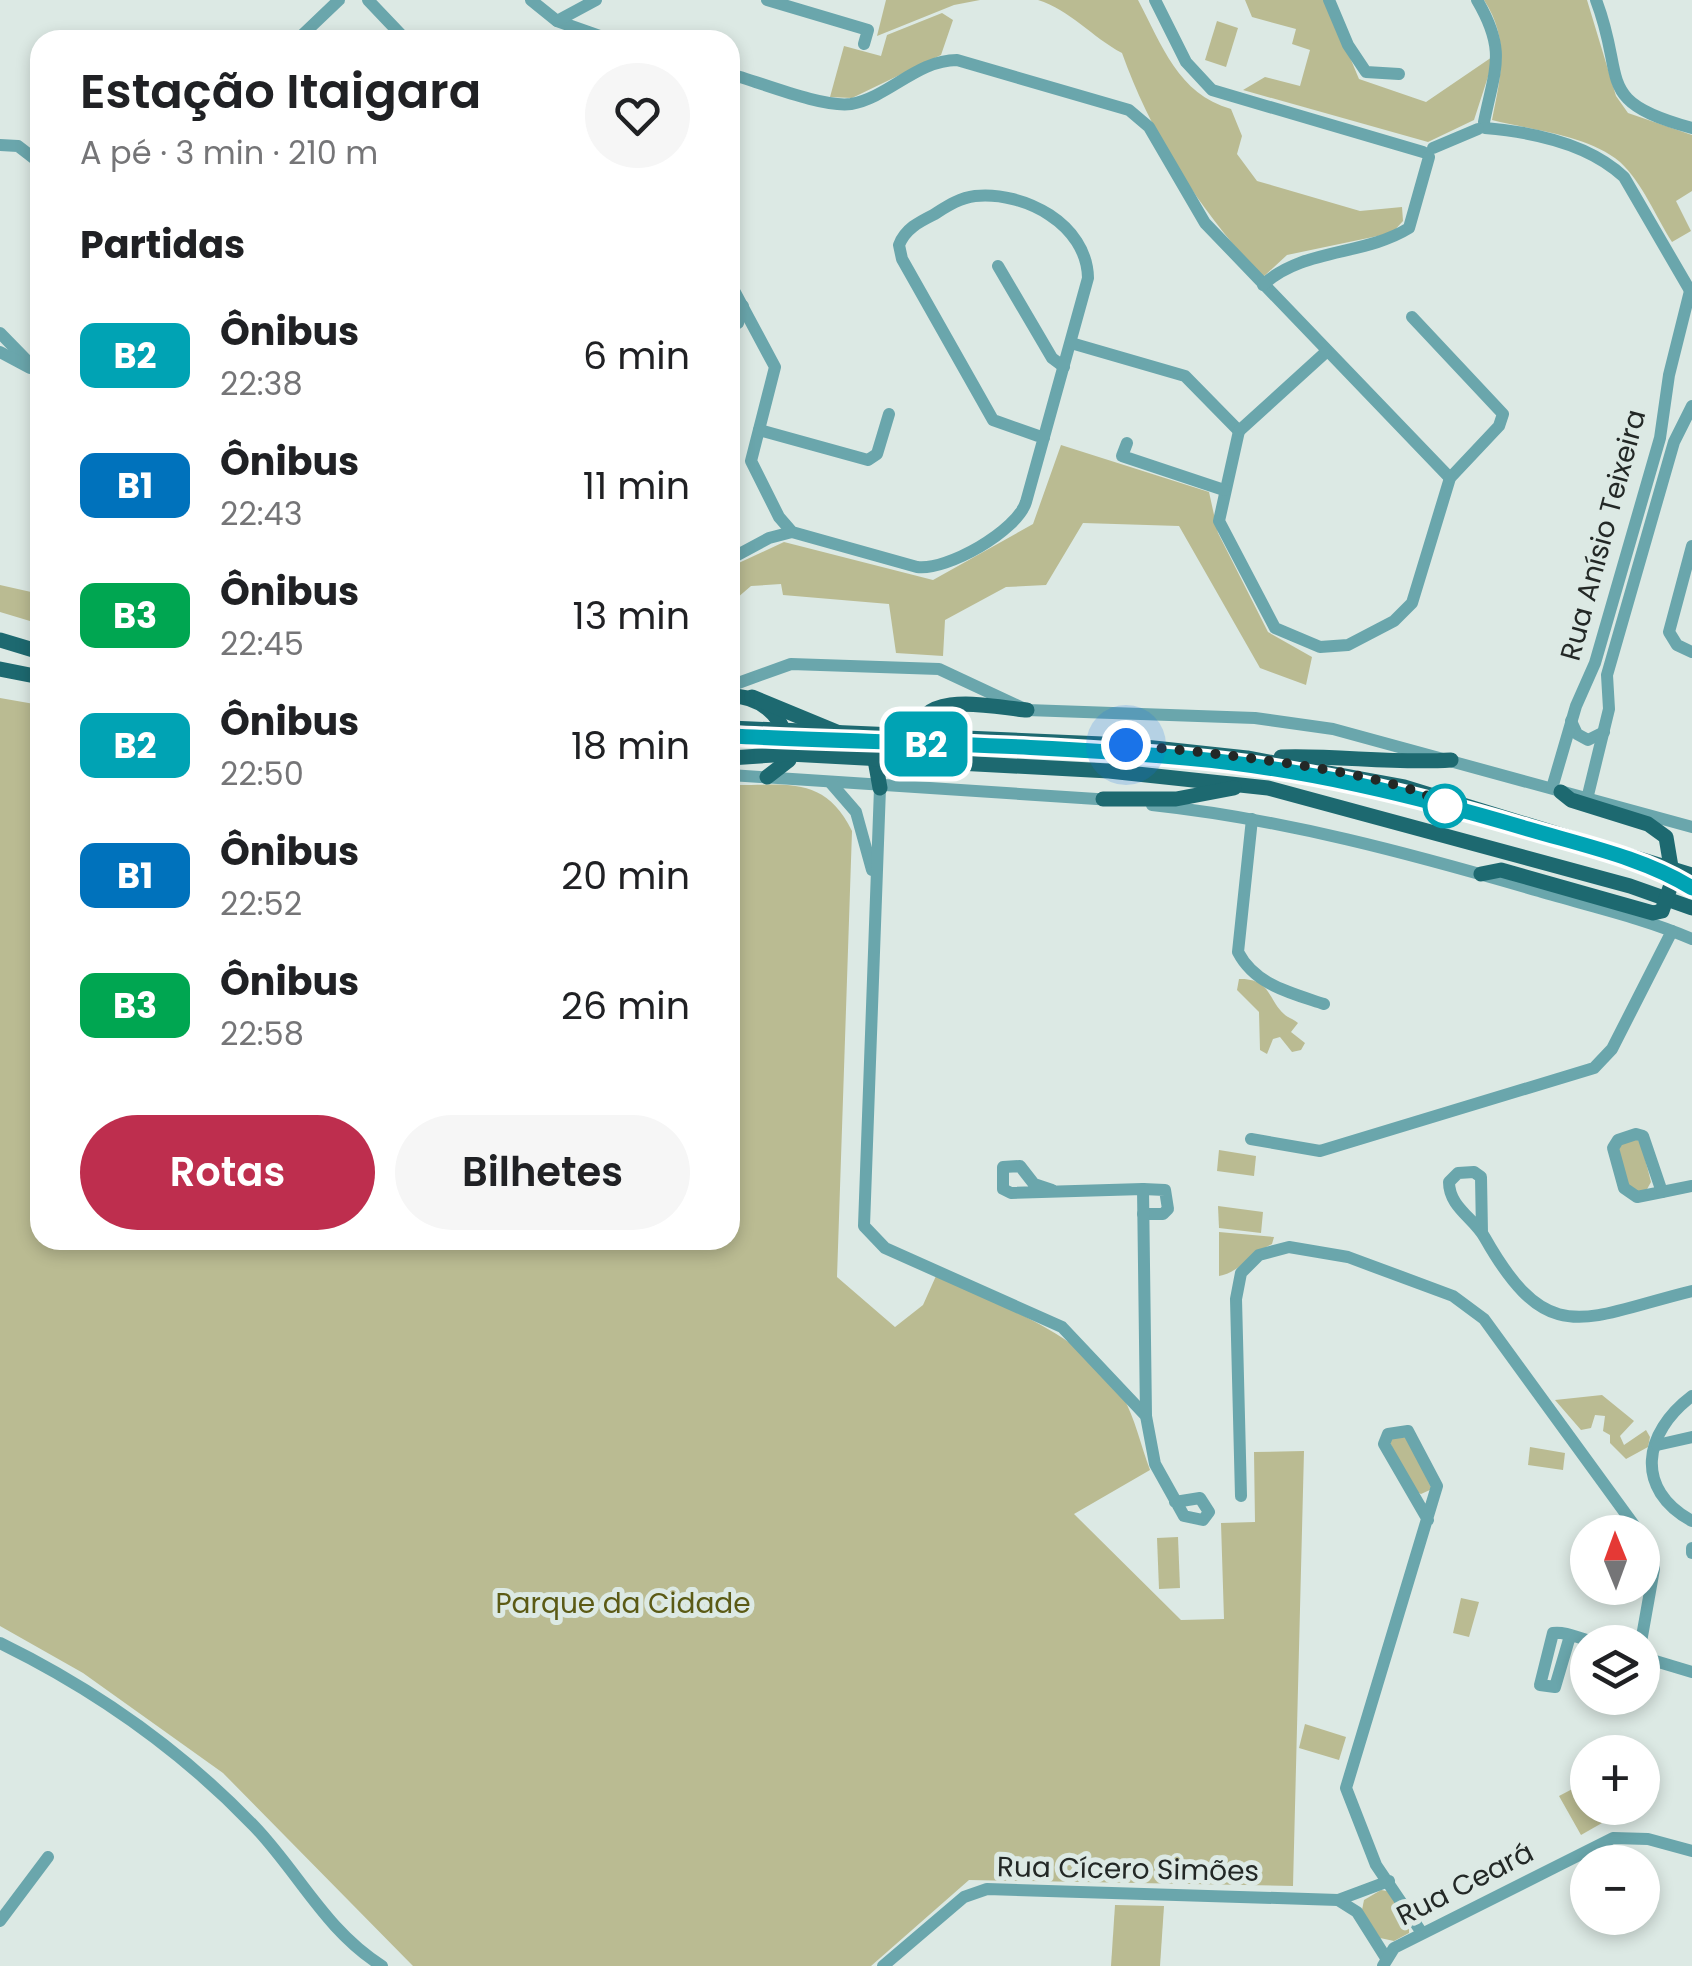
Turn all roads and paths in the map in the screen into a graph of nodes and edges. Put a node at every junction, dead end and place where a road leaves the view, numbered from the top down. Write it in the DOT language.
graph roads {
  1 [pos="339,0"];
  2 [pos="368,0"];
  3 [pos="531,0"];
  4 [pos="596,0"];
  5 [pos="767,0"];
  6 [pos="1155,0"];
  7 [pos="1329,0"];
  8 [pos="1476,0"];
  9 [pos="1596,0"];
  10 [pos="556,22"];
  11 [pos="308,30"];
  12 [pos="396,30"];
  13 [pos="580,30"];
  14 [pos="864,44"];
  15 [pos="1399,74"];
  16 [pos="740,77"];
  17 [pos="1482,125"];
  18 [pos="1692,128"];
  19 [pos="0,145"];
  20 [pos="1428,152"];
  21 [pos="30,155"];
  22 [pos="998,266"];
  23 [pos="1263,285"];
  24 [pos="1691,292"];
  25 [pos="740,302"];
  26 [pos="742,306"];
  27 [pos="740,311"];
  28 [pos="1689,312"];
  29 [pos="1412,317"];
  30 [pos="740,326"];
  31 [pos="754,326"];
  32 [pos="0,333"];
  33 [pos="1071,343"];
  34 [pos="0,352"];
  35 [pos="1326,352"];
  36 [pos="30,364"];
  37 [pos="1064,367"];
  38 [pos="30,368"];
  39 [pos="1664,409"];
  40 [pos="1690,411"];
  41 [pos="889,414"];
  42 [pos="760,430"];
  43 [pos="1239,431"];
  44 [pos="1044,438"];
  45 [pos="1127,442"];
  46 [pos="1450,478"];
  47 [pos="1224,490"];
  48 [pos="779,516"];
  49 [pos="792,532"];
  50 [pos="769,538"];
  51 [pos="1692,546"];
  52 [pos="740,554"];
  53 [pos="0,642"];
  54 [pos="30,650"];
  55 [pos="1692,652"];
  56 [pos="0,672"];
  57 [pos="30,678"];
  58 [pos="740,682"];
  59 [pos="740,696"];
  60 [pos="752,697"];
  61 [pos="1027,710"];
  62 [pos="1571,721"];
  63 [pos="740,728"];
  64 [pos="784,730"];
  65 [pos="835,732"];
  66 [pos="1604,732"];
  67 [pos="918,735"];
  68 [pos="789,754"];
  69 [pos="740,757"];
  70 [pos="1247,758"];
  71 [pos="876,760"];
  72 [pos="1451,760"];
  73 [pos="935,763"];
  74 [pos="740,776"];
  75 [pos="767,777"];
  76 [pos="828,780"];
  77 [pos="880,788"];
  78 [pos="1268,788"];
  79 [pos="1556,790"];
  80 [pos="1588,795"];
  81 [pos="1102,799"];
  82 [pos="1252,819"];
  83 [pos="1692,827"];
  84 [pos="1673,866"];
  85 [pos="1481,874"];
  86 [pos="1692,875"];
  87 [pos="874,882"];
  88 [pos="1668,898"];
  89 [pos="1692,908"];
  90 [pos="1672,931"];
  91 [pos="1692,938"];
  92 [pos="1324,1004"];
  93 [pos="1251,1139"];
  94 [pos="1692,1186"];
  95 [pos="1143,1189"];
  96 [pos="1052,1190"];
  97 [pos="1662,1192"];
  98 [pos="1143,1214"];
  99 [pos="1482,1233"];
  100 [pos="1692,1292"];
  101 [pos="1691,1396"];
  102 [pos="1692,1410"];
  103 [pos="1146,1416"];
  104 [pos="1692,1436"];
  105 [pos="1657,1445"];
  106 [pos="1242,1496"];
  107 [pos="1175,1502"];
  108 [pos="1627,1515"];
  109 [pos="1428,1520"];
  110 [pos="1692,1522"];
  111 [pos="0,1642"];
  112 [pos="1660,1662"];
  113 [pos="1692,1672"];
  114 [pos="1692,1851"];
  115 [pos="48,1857"];
  116 [pos="1382,1883"];
  117 [pos="1359,1895"];
  118 [pos="1338,1900"];
  119 [pos="1358,1912"];
  120 [pos="0,1921"];
  121 [pos="1422,1933"];
  122 [pos="1385,1962"];
  123 [pos="382,1966"];
  124 [pos="883,1966"];
  1 -- 11 [label="street"];
  2 -- 12 [label="street"];
  3 -- 10 [label="street"];
  4 -- 10 [label="street"];
  5 -- 14 [label="street"];
  6 -- 20 [label="street"];
  7 -- 15 [label="street"];
  8 -- 17 [label="street"];
  9 -- 18 [label="street"];
  10 -- 13 [label="street"];
  16 -- 23 [label="street"];
  17 -- 20 [label="street"];
  17 -- 24 [label="street"];
  19 -- 21 [label="street"];
  20 -- 23 [label="street"];
  22 -- 37 [label="street"];
  23 -- 35 [label="street"];
  24 -- 28 [label="street, Rua Anísio Teixeira"];
  25 -- 26 [label="street"];
  26 -- 27 [label="street"];
  26 -- 31 [label="street"];
  28 -- 39 [label="street, Rua Anísio Teixeira"];
  29 -- 46 [label="street"];
  30 -- 31 [label="street"];
  31 -- 42 [label="street"];
  32 -- 36 [label="street"];
  33 -- 37 [label="street"];
  33 -- 43 [label="street"];
  33 -- 44 [label="street"];
  34 -- 38 [label="street"];
  35 -- 43 [label="street"];
  35 -- 46 [label="street"];
  37 -- 44 [label="street"];
  39 -- 40 [label="street"];
  39 -- 62 [label="street, Rua Anísio Teixeira"];
  40 -- 66 [label="street, Rua Anísio Teixeira"];
  41 -- 42 [label="street"];
  42 -- 48 [label="street"];
  43 -- 47 [label="street"];
  44 -- 49 [label="street"];
  45 -- 47 [label="street"];
  46 -- 47 [label="street"];
  48 -- 49 [label="street"];
  48 -- 50 [label="street"];
  49 -- 50 [label="street"];
  50 -- 52 [label="street"];
  51 -- 55 [label="street"];
  53 -- 54 [label="main road"];
  56 -- 57 [label="main road"];
  58 -- 61 [label="street"];
  59 -- 60 [label="main road"];
  60 -- 64 [label="main road"];
  60 -- 65 [label="main road"];
  61 -- 67 [label="main road"];
  61 -- 72 [label="street"];
  62 -- 66 [label="street"];
  62 -- 79 [label="street, Rua Anísio Teixeira"];
  63 -- 64 [label="main road"];
  64 -- 65 [label="main road"];
  64 -- 68 [label="main road"];
  65 -- 67 [label="main road"];
  65 -- 71 [label="main road"];
  66 -- 80 [label="street, Rua Anísio Teixeira"];
  67 -- 70 [label="main road"];
  67 -- 73 [label="main road"];
  68 -- 69 [label="main road"];
  68 -- 71 [label="main road"];
  68 -- 75 [label="main road"];
  70 -- 72 [label="main road"];
  70 -- 84 [label="main road"];
  71 -- 73 [label="main road"];
  71 -- 77 [label="main road"];
  72 -- 79 [label="street"];
  73 -- 78 [label="main road"];
  74 -- 75 [label="street"];
  75 -- 76 [label="street"];
  76 -- 77 [label="street"];
  76 -- 87 [label="street"];
  77 -- 81 [label="street"];
  77 -- 87 [label="street"];
  78 -- 81 [label="main road"];
  78 -- 88 [label="main road"];
  79 -- 80 [label="street"];
  79 -- 84 [label="main road"];
  80 -- 83 [label="street"];
  81 -- 82 [label="street"];
  82 -- 85 [label="street"];
  82 -- 92 [label="street"];
  84 -- 86 [label="main road"];
  84 -- 88 [label="main road"];
  85 -- 88 [label="main road"];
  85 -- 90 [label="street"];
  87 -- 103 [label="street"];
  88 -- 89 [label="main road"];
  90 -- 91 [label="street"];
  90 -- 93 [label="street"];
  94 -- 97 [label="street"];
  95 -- 96 [label="street"];
  95 -- 98 [label="street"];
  95 -- 98 [label="street"];
  97 -- 97 [label="street"];
  98 -- 103 [label="street"];
  99 -- 99 [label="street"];
  99 -- 100 [label="street"];
  101 -- 102 [label="street"];
  101 -- 105 [label="street"];
  103 -- 107 [label="street"];
  104 -- 105 [label="street"];
  105 -- 110 [label="street"];
  106 -- 108 [label="street"];
  109 -- 109 [label="street"];
  109 -- 116 [label="street"];
  111 -- 123 [label="street"];
  112 -- 113 [label="street"];
  114 -- 121 [label="street, Rua Ceará"];
  115 -- 120 [label="street"];
  116 -- 117 [label="street, Rua Cícero Simões"];
  116 -- 121 [label="street"];
  117 -- 118 [label="street, Rua Cícero Simões"];
  117 -- 119 [label="street"];
  118 -- 119 [label="street, Rua Cícero Simões"];
  118 -- 124 [label="street, Rua Cícero Simões"];
  119 -- 122 [label="street, Rua Cícero Simões"];
  121 -- 122 [label="street, Rua Ceará"];
}
